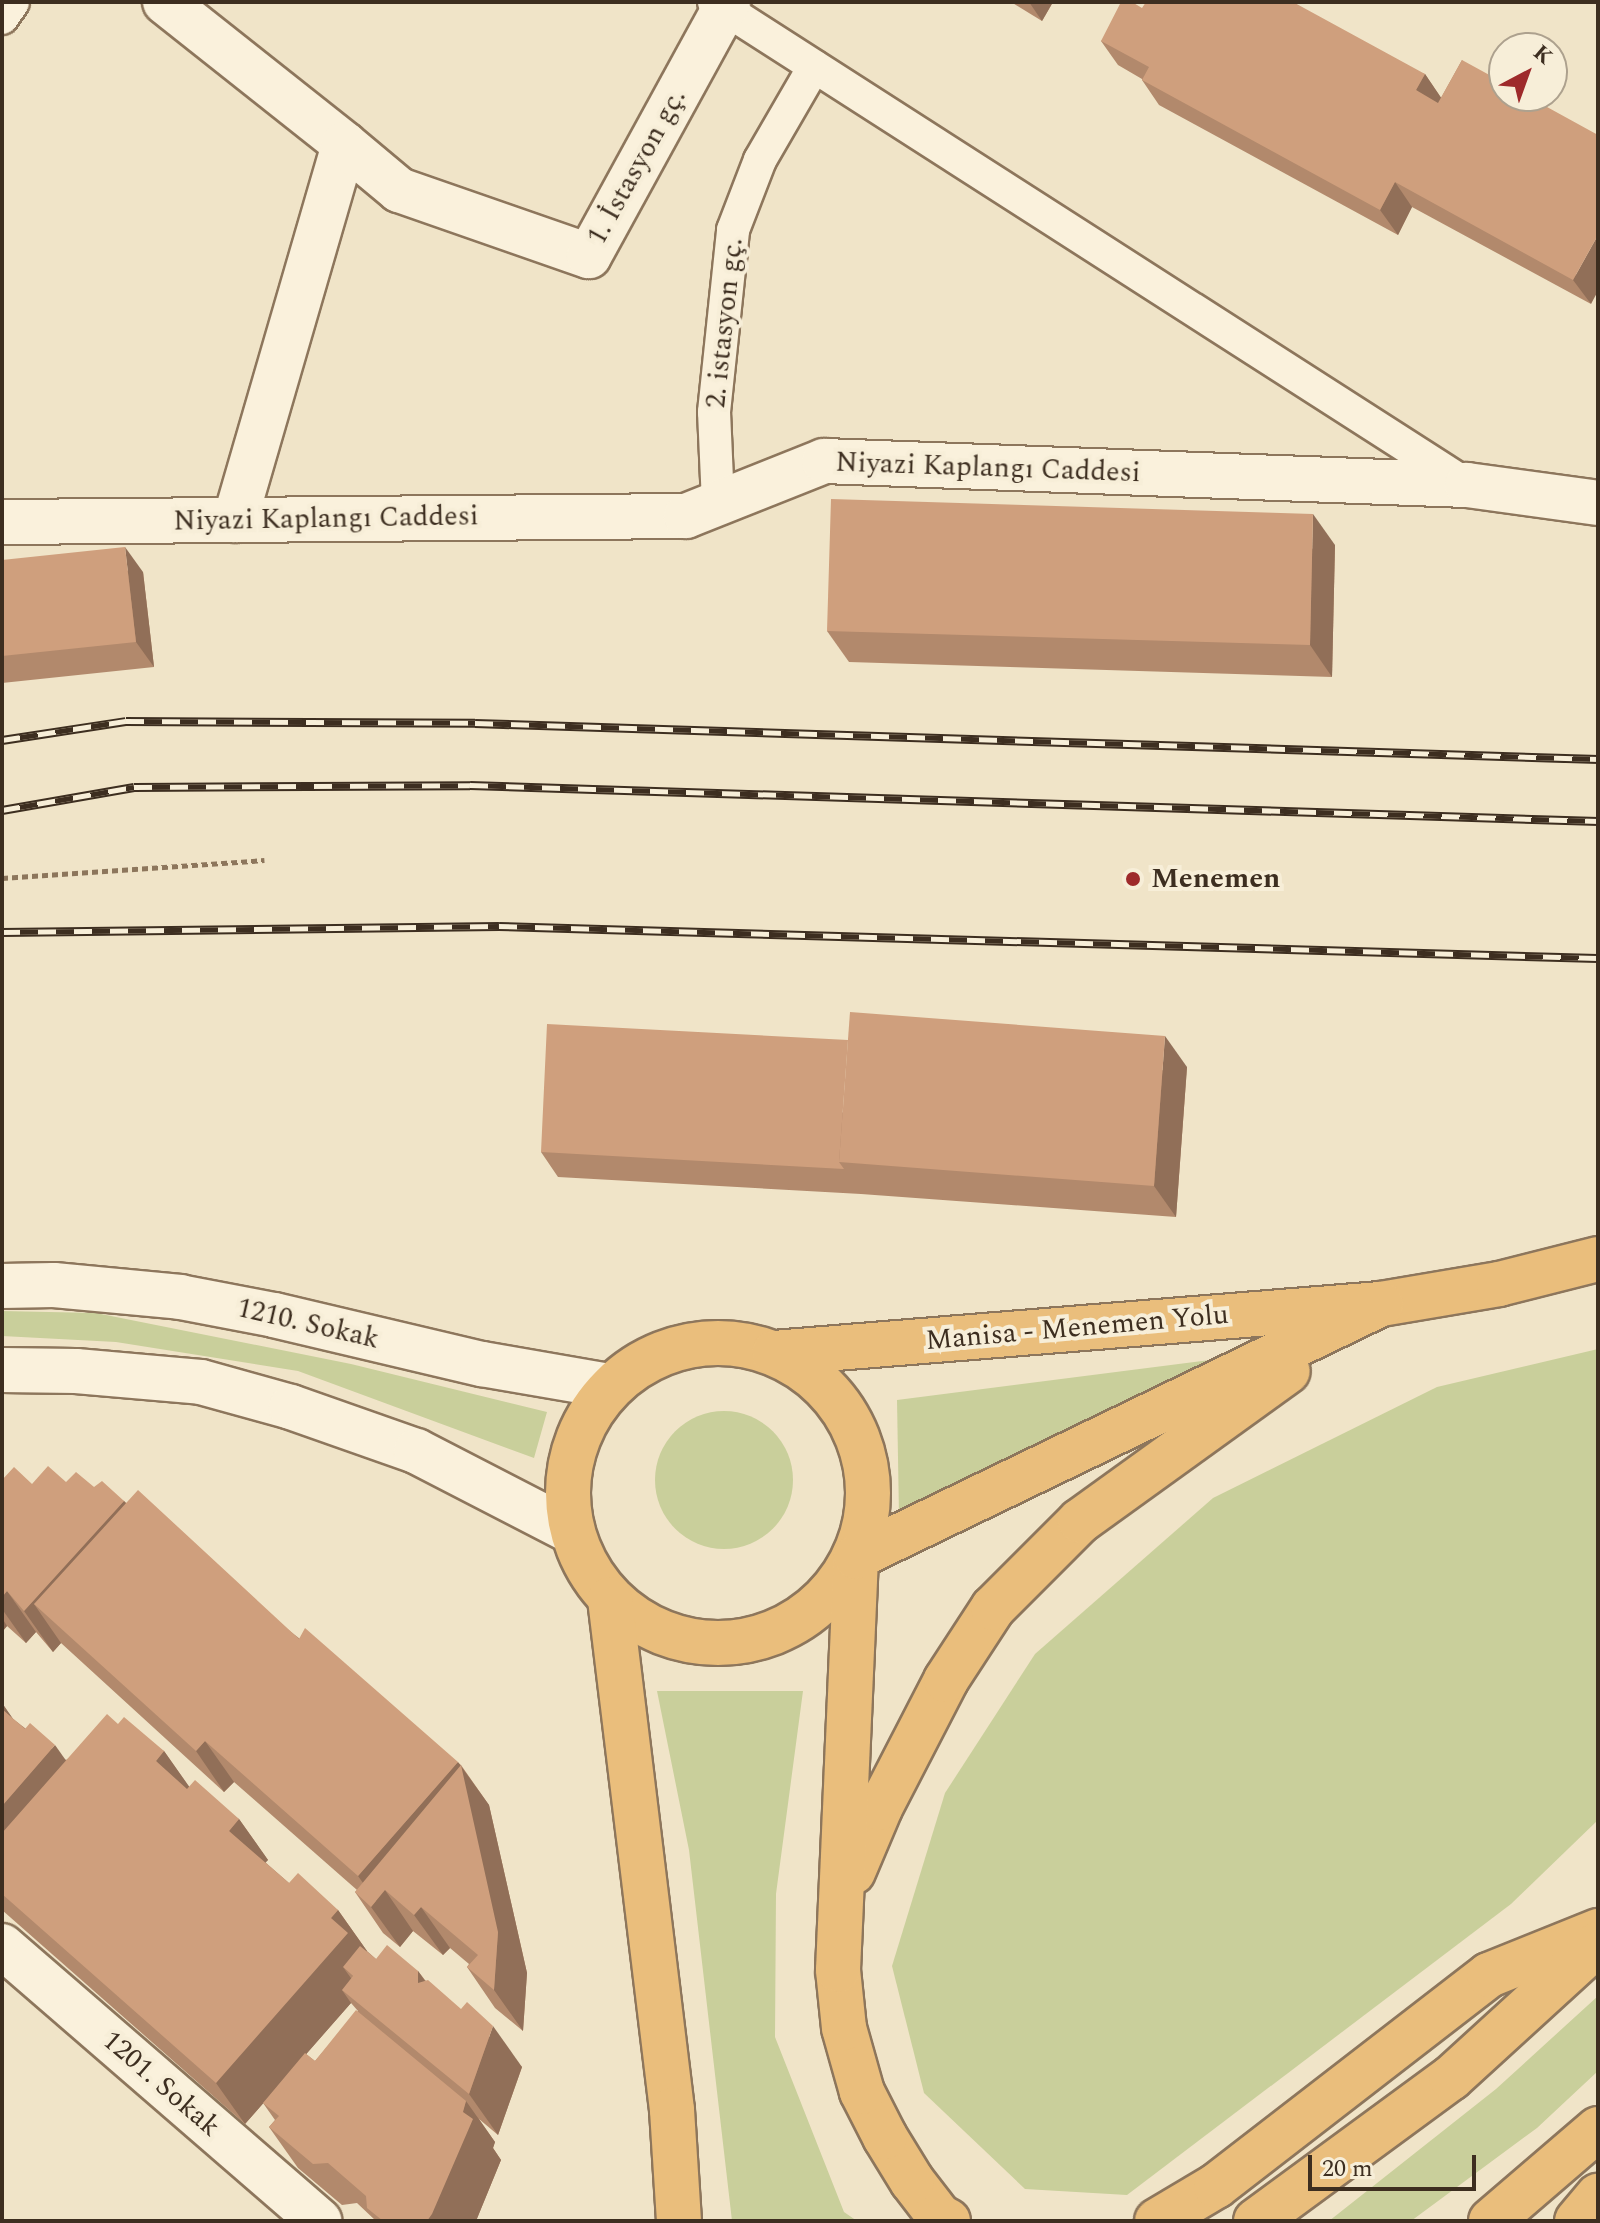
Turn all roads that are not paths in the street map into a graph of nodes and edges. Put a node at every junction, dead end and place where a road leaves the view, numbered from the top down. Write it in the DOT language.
graph roads {
  1 [pos="13,2"];
  2 [pos="165,2"];
  3 [pos="722,4"];
  4 [pos="2,18"];
  5 [pos="814,67"];
  6 [pos="344,144"];
  7 [pos="1467,485"];
  8 [pos="718,503"];
  9 [pos="1598,503"];
  10 [pos="235,520"];
  11 [pos="2,522"];
  12 [pos="1598,1259"];
  13 [pos="2,1286"];
  14 [pos="1381,1304"];
  15 [pos="774,1353"];
  16 [pos="2,1370"];
  17 [pos="610,1386"];
  18 [pos="571,1531"];
  19 [pos="856,1557"];
  20 [pos="610,1599"];
  21 [pos="843,1897"];
  22 [pos="1598,1931"];
  23 [pos="1598,1944"];
  24 [pos="2,1946"];
  25 [pos="1598,2129"];
  26 [pos="1598,2196"];
  27 [pos="320,2221"];
  28 [pos="679,2221"];
  29 [pos="948,2221"];
  30 [pos="1157,2221"];
  31 [pos="1256,2221"];
  32 [pos="1491,2221"];
  33 [pos="1577,2221"];
  1 -- 4 [label="lane"];
  2 -- 6 [label="street, 1. İstasyon gç."];
  3 -- 5 [label="lane"];
  3 -- 6 [label="street, 1. İstasyon gç."];
  5 -- 7 [label="lane"];
  5 -- 8 [label="lane, 2. istasyon gç."];
  6 -- 10 [label="street"];
  7 -- 8 [label="street, Niyazi Kaplangı Caddesi"];
  7 -- 9 [label="street, Niyazi Kaplangı Caddesi"];
  8 -- 10 [label="street, Niyazi Kaplangı Caddesi"];
  10 -- 11 [label="street, Niyazi Kaplangı Caddesi"];
  12 -- 14 [label="highway, Manisa - Menemen Yolu"];
  13 -- 17 [label="street, 1210. Sokak"];
  14 -- 15 [label="highway, Manisa - Menemen Yolu"];
  14 -- 19 [label="highway, Manisa - Menemen Yolu"];
  14 -- 21 [label="highway"];
  15 -- 17 [label="highway, Manisa - Menemen Yolu"];
  15 -- 19 [label="highway, Manisa - Menemen Yolu"];
  16 -- 18 [label="street"];
  17 -- 18 [label="highway, Manisa - Menemen Yolu"];
  18 -- 20 [label="highway, Manisa - Menemen Yolu"];
  19 -- 20 [label="highway, Manisa - Menemen Yolu"];
  19 -- 21 [label="highway"];
  20 -- 28 [label="highway"];
  21 -- 29 [label="highway"];
  22 -- 30 [label="highway"];
  23 -- 31 [label="highway"];
  24 -- 27 [label="street, 1201. Sokak"];
  25 -- 32 [label="highway"];
  26 -- 33 [label="highway"];
}
